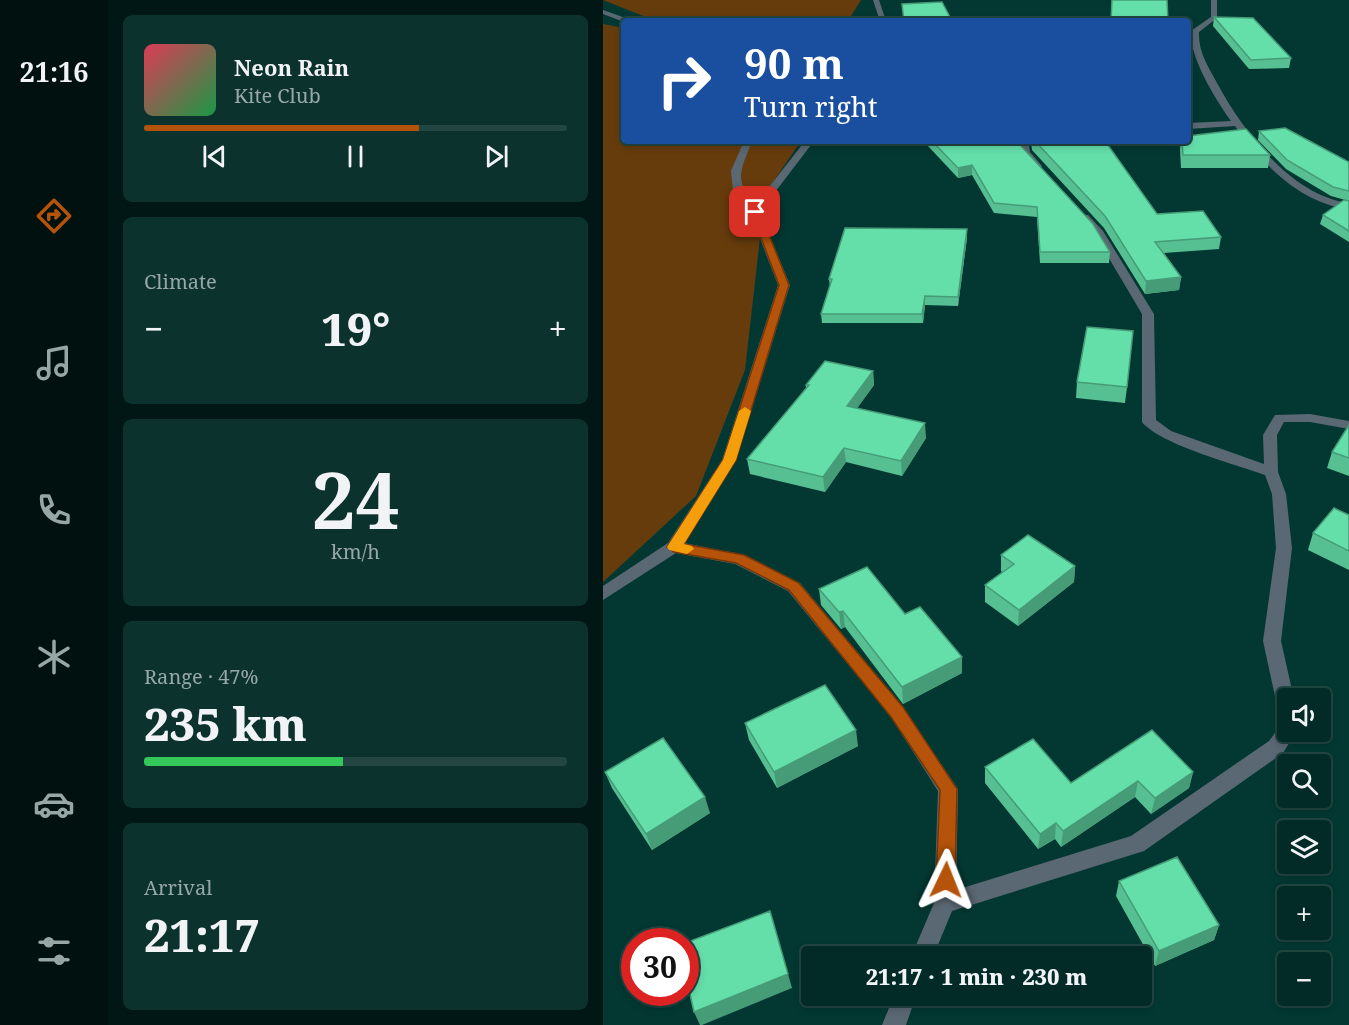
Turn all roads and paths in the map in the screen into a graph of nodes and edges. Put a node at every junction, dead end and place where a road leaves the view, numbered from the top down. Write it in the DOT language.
graph roads {
  1 [pos="876,0"];
  2 [pos="1215,0"];
  3 [pos="603,12"];
  4 [pos="621,18"];
  5 [pos="882,18"];
  6 [pos="1192,34"];
  7 [pos="1237,123"];
  8 [pos="1191,126"];
  9 [pos="747,144"];
  10 [pos="808,144"];
  11 [pos="1024,144"];
  12 [pos="1049,179"];
  13 [pos="1074,205"];
  14 [pos="1349,206"];
  15 [pos="755,212"];
  16 [pos="1349,424"];
  17 [pos="1271,472"];
  18 [pos="674,547"];
  19 [pos="603,594"];
  20 [pos="1282,688"];
  21 [pos="1279,742"];
  22 [pos="945,903"];
  23 [pos="927,946"];
  24 [pos="901,1006"];
  25 [pos="894,1025"];
  1 -- 5 [label="street"];
  2 -- 6 [label="street"];
  3 -- 4 [label="street"];
  6 -- 7 [label="street"];
  7 -- 8 [label="street"];
  7 -- 14 [label="street"];
  9 -- 15 [label="street"];
  10 -- 15 [label="street"];
  11 -- 12 [label="street"];
  13 -- 17 [label="street"];
  15 -- 18 [label="street"];
  16 -- 17 [label="street"];
  17 -- 20 [label="street"];
  18 -- 19 [label="street"];
  18 -- 22 [label="street"];
  21 -- 22 [label="street"];
  22 -- 23 [label="street"];
  24 -- 25 [label="street"];
}
